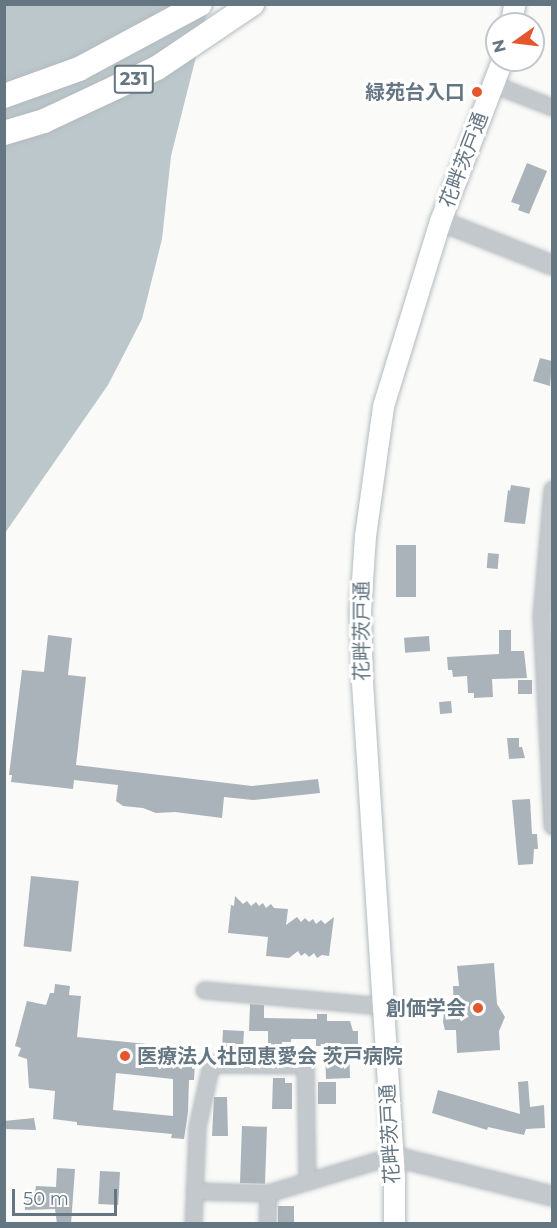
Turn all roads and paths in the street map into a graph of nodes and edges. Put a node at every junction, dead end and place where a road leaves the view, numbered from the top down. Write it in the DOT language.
graph roads {
  1 [pos="200,4"];
  2 [pos="252,4"];
  3 [pos="498,72"];
  4 [pos="493,84"];
  5 [pos="4,96"];
  6 [pos="551,102"];
  7 [pos="4,133"];
  8 [pos="440,221"];
  9 [pos="552,265"];
  10 [pos="552,489"];
  11 [pos="547,632"];
  12 [pos="550,722"];
  13 [pos="552,817"];
  14 [pos="204,990"];
  15 [pos="383,1006"];
  16 [pos="392,1156"];
  17 [pos="307,1181"];
  18 [pos="195,1191"];
  19 [pos="268,1193"];
  20 [pos="552,1196"];
  21 [pos="193,1224"];
  22 [pos="267,1224"];
  23 [pos="394,1224"];
  1 -- 5 [label="highway, 231"];
  2 -- 7 [label="highway, 231"];
  3 -- 4 [label="main road, 花畔茨戸通"];
  4 -- 6 [label="street"];
  4 -- 8 [label="main road, 花畔茨戸通"];
  8 -- 9 [label="street"];
  8 -- 15 [label="main road, 花畔茨戸通"];
  10 -- 11 [label="street"];
  11 -- 12 [label="street"];
  12 -- 13 [label="street"];
  14 -- 15 [label="street"];
  15 -- 16 [label="main road, 花畔茨戸通"];
  16 -- 17 [label="street"];
  16 -- 20 [label="street"];
  16 -- 23 [label="main road, 花畔茨戸通"];
  17 -- 18 [label="street"];
  17 -- 19 [label="street"];
  18 -- 19 [label="street"];
  18 -- 21 [label="street"];
  19 -- 22 [label="street"];
}
